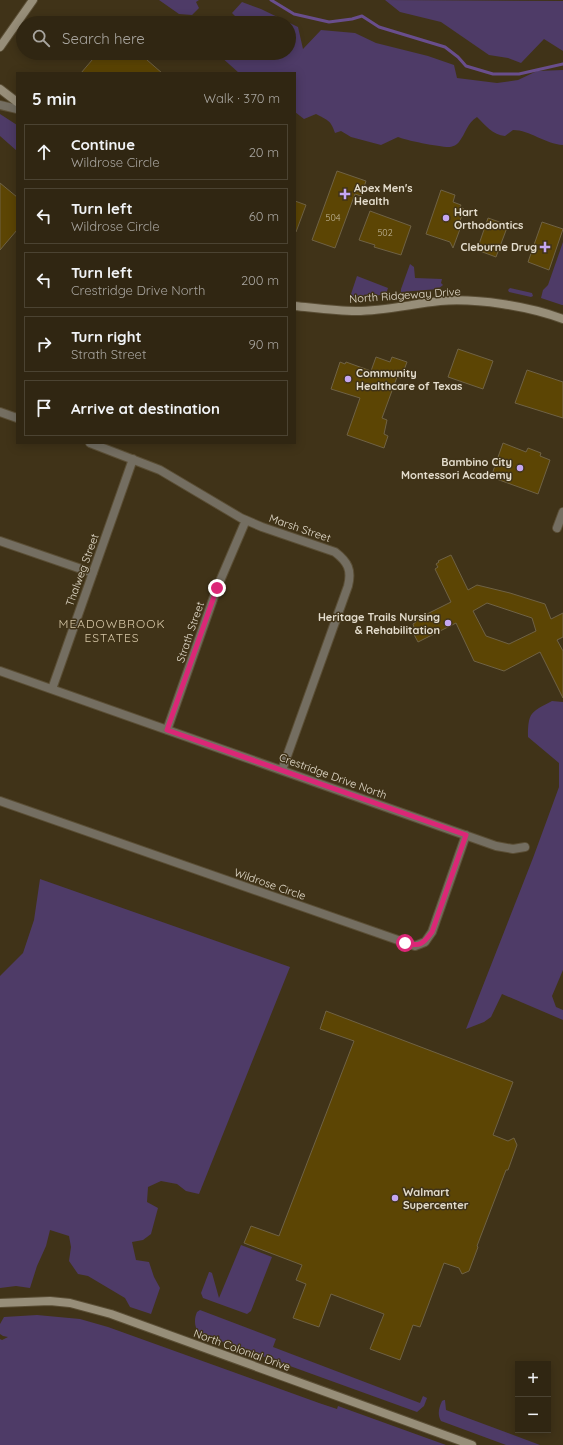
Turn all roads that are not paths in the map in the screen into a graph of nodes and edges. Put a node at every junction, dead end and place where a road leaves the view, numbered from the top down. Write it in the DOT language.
graph roads {
  1 [pos="33,0"];
  2 [pos="22,16"];
  3 [pos="16,24"];
  4 [pos="0,47"];
  5 [pos="0,89"];
  6 [pos="16,101"];
  7 [pos="0,105"];
  8 [pos="16,109"];
  9 [pos="296,306"];
  10 [pos="563,319"];
  11 [pos="0,412"];
  12 [pos="16,418"];
  13 [pos="93,444"];
  14 [pos="133,459"];
  15 [pos="563,512"];
  16 [pos="246,520"];
  17 [pos="557,528"];
  18 [pos="0,541"];
  19 [pos="93,573"];
  20 [pos="0,671"];
  21 [pos="52,689"];
  22 [pos="167,730"];
  23 [pos="282,770"];
  24 [pos="0,800"];
  25 [pos="466,835"];
  26 [pos="525,848"];
  27 [pos="0,1303"];
  28 [pos="472,1445"];
  1 -- 2 [label="street"];
  3 -- 4 [label="street"];
  5 -- 6 [label="street"];
  7 -- 8 [label="street"];
  9 -- 10 [label="street, North Ridgeway Drive"];
  11 -- 12 [label="street"];
  13 -- 14 [label="street, Marsh Street"];
  14 -- 16 [label="street, Marsh Street"];
  14 -- 19 [label="street, Thalweg Street"];
  15 -- 17 [label="street"];
  16 -- 22 [label="street, Strath Street"];
  16 -- 23 [label="street, Marsh Street"];
  18 -- 19 [label="street"];
  19 -- 21 [label="street, Thalweg Street"];
  20 -- 21 [label="street, Crestridge Drive North"];
  21 -- 22 [label="street, Crestridge Drive North"];
  22 -- 23 [label="street, Crestridge Drive North"];
  23 -- 25 [label="street, Crestridge Drive North"];
  24 -- 25 [label="street, Wildrose Circle"];
  25 -- 26 [label="street, Crestridge Drive North"];
  27 -- 28 [label="street, North Colonial Drive"];
}
